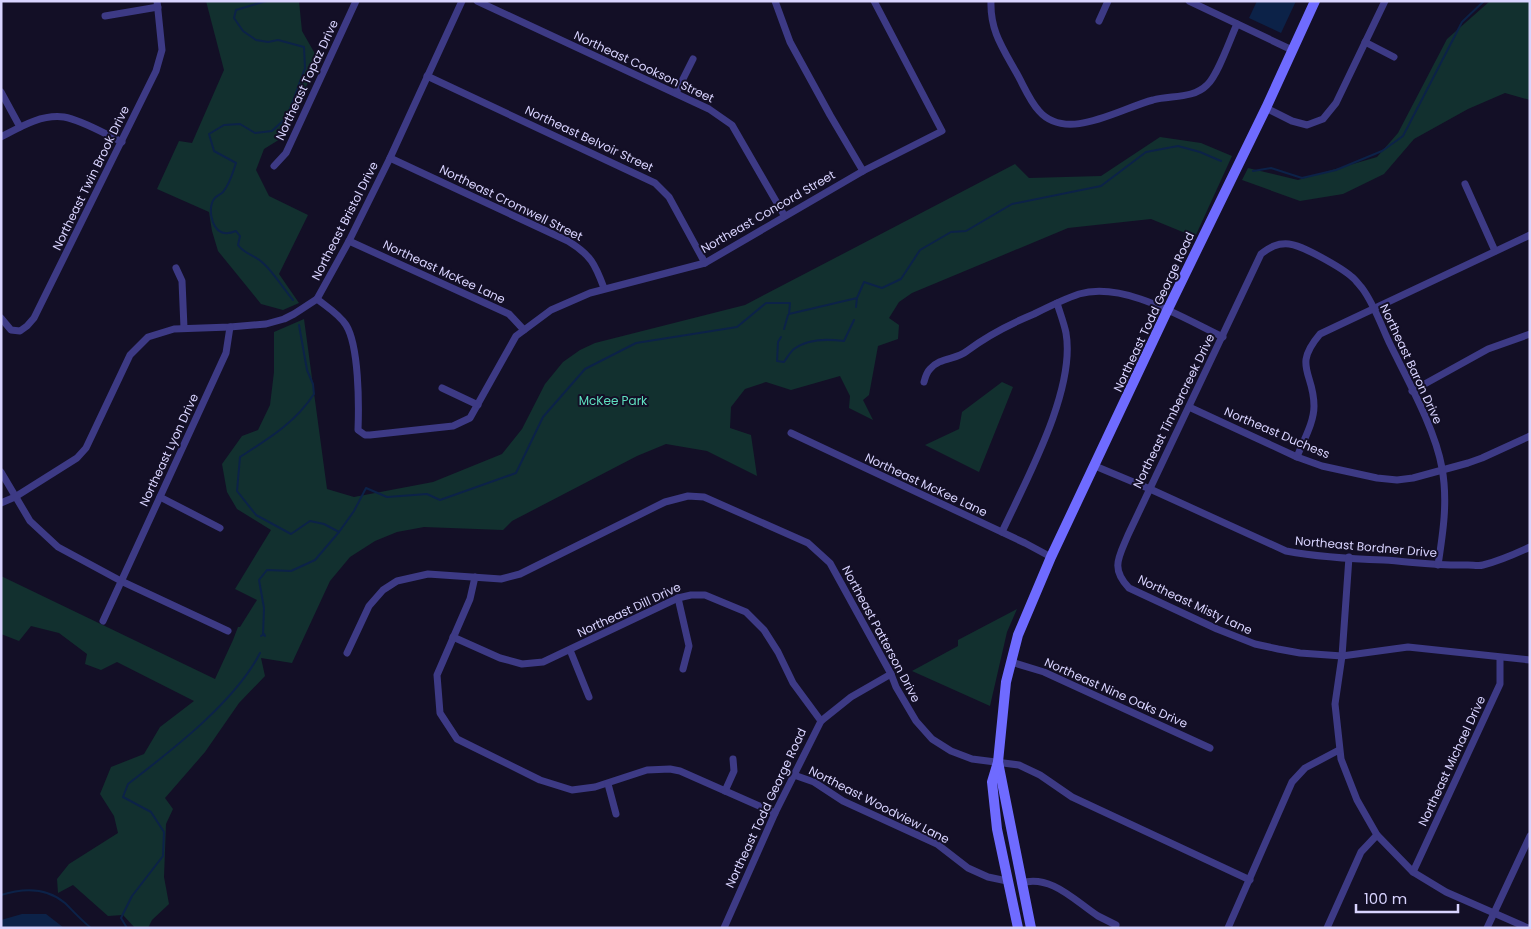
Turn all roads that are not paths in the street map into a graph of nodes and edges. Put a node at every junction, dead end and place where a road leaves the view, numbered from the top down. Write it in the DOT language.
graph roads {
  1 [pos="356,1"];
  2 [pos="462,1"];
  3 [pos="477,1"];
  4 [pos="775,1"];
  5 [pos="874,1"];
  6 [pos="991,1"];
  7 [pos="1108,1"];
  8 [pos="1189,1"];
  9 [pos="1315,1"];
  10 [pos="1385,1"];
  11 [pos="157,4"];
  12 [pos="105,16"];
  13 [pos="1099,21"];
  14 [pos="1237,24"];
  15 [pos="1365,42"];
  16 [pos="1292,50"];
  17 [pos="1394,57"];
  18 [pos="693,59"];
  19 [pos="427,76"];
  20 [pos="1,92"];
  21 [pos="676,93"];
  22 [pos="1266,108"];
  23 [pos="20,127"];
  24 [pos="1,137"];
  25 [pos="122,142"];
  26 [pos="390,158"];
  27 [pos="274,166"];
  28 [pos="863,171"];
  29 [pos="1465,184"];
  30 [pos="784,215"];
  31 [pos="1530,235"];
  32 [pos="350,241"];
  33 [pos="1495,251"];
  34 [pos="1262,254"];
  35 [pos="705,263"];
  36 [pos="176,268"];
  37 [pos="604,288"];
  38 [pos="317,299"];
  39 [pos="1057,303"];
  40 [pos="1374,310"];
  41 [pos="1167,311"];
  42 [pos="1,318"];
  43 [pos="230,327"];
  44 [pos="184,328"];
  45 [pos="524,330"];
  46 [pos="1530,334"];
  47 [pos="1223,337"];
  48 [pos="924,382"];
  49 [pos="442,388"];
  50 [pos="1412,391"];
  51 [pos="478,405"];
  52 [pos="1189,407"];
  53 [pos="791,433"];
  54 [pos="1530,436"];
  55 [pos="1297,457"];
  56 [pos="1095,466"];
  57 [pos="1442,469"];
  58 [pos="1,472"];
  59 [pos="1150,489"];
  60 [pos="160,496"];
  61 [pos="15,497"];
  62 [pos="1,503"];
  63 [pos="220,528"];
  64 [pos="1002,532"];
  65 [pos="1530,546"];
  66 [pos="1051,557"];
  67 [pos="1350,557"];
  68 [pos="1438,565"];
  69 [pos="475,577"];
  70 [pos="1121,579"];
  71 [pos="121,581"];
  72 [pos="678,598"];
  73 [pos="103,621"];
  74 [pos="228,632"];
  75 [pos="453,637"];
  76 [pos="570,650"];
  77 [pos="347,653"];
  78 [pos="1342,656"];
  79 [pos="1500,658"];
  80 [pos="1530,660"];
  81 [pos="1011,662"];
  82 [pos="683,669"];
  83 [pos="891,674"];
  84 [pos="590,697"];
  85 [pos="820,722"];
  86 [pos="1210,748"];
  87 [pos="1339,750"];
  88 [pos="733,758"];
  89 [pos="998,762"];
  90 [pos="794,775"];
  91 [pos="608,784"];
  92 [pos="725,791"];
  93 [pos="775,813"];
  94 [pos="616,814"];
  95 [pos="1377,835"];
  96 [pos="1530,836"];
  97 [pos="1413,872"];
  98 [pos="1250,880"];
  99 [pos="1007,881"];
  100 [pos="1021,883"];
  101 [pos="1494,912"];
  102 [pos="1116,925"];
  103 [pos="724,928"];
  104 [pos="1018,928"];
  105 [pos="1031,928"];
  106 [pos="1228,928"];
  107 [pos="1327,928"];
  108 [pos="1487,928"];
  109 [pos="1528,928"];
  1 -- 27 [label="street, Northeast Topaz Drive"];
  2 -- 19 [label="street, Northeast Bristol Drive"];
  3 -- 21 [label="street, Northeast Cookson Street"];
  4 -- 28 [label="street"];
  5 -- 28 [label="street, Northeast Concord Street"];
  6 -- 14 [label="street"];
  7 -- 13 [label="street"];
  8 -- 14 [label="street"];
  9 -- 16 [label="main road, Northeast Todd George Road"];
  10 -- 15 [label="street"];
  11 -- 12 [label="street"];
  11 -- 25 [label="street, Northeast Twin Brook Drive"];
  14 -- 16 [label="street"];
  15 -- 17 [label="street"];
  15 -- 22 [label="street"];
  16 -- 22 [label="main road, Northeast Todd George Road"];
  18 -- 21 [label="street"];
  19 -- 26 [label="street, Northeast Bristol Drive"];
  19 -- 35 [label="street, Northeast Belvoir Street"];
  20 -- 23 [label="street"];
  21 -- 30 [label="street, Northeast Cookson Street"];
  22 -- 41 [label="main road, Northeast Todd George Road"];
  23 -- 24 [label="street"];
  23 -- 25 [label="street"];
  25 -- 42 [label="street, Northeast Twin Brook Drive"];
  26 -- 32 [label="street, Northeast Bristol Drive"];
  26 -- 37 [label="street, Northeast Cromwell Street"];
  28 -- 30 [label="street, Northeast Concord Street"];
  29 -- 33 [label="street"];
  30 -- 35 [label="street, Northeast Concord Street"];
  31 -- 33 [label="street"];
  32 -- 38 [label="street, Northeast Bristol Drive"];
  32 -- 45 [label="street, Northeast McKee Lane"];
  33 -- 40 [label="street"];
  34 -- 40 [label="street, Northeast Baron Drive"];
  34 -- 47 [label="street, Northeast Timbercreek Drive"];
  35 -- 37 [label="street, Northeast Concord Street"];
  36 -- 44 [label="street"];
  37 -- 45 [label="street, Northeast Concord Street"];
  38 -- 43 [label="street, Northeast Bristol Drive"];
  38 -- 51 [label="street, Northeast Concord Street"];
  39 -- 41 [label="street"];
  39 -- 48 [label="street"];
  39 -- 64 [label="street"];
  40 -- 50 [label="street, Northeast Baron Drive"];
  40 -- 55 [label="street"];
  41 -- 47 [label="street"];
  41 -- 56 [label="main road, Northeast Todd George Road"];
  43 -- 44 [label="street, Northeast Bristol Drive"];
  43 -- 60 [label="street, Northeast Lyon Drive"];
  44 -- 61 [label="street, Northeast Bristol Drive"];
  45 -- 51 [label="street, Northeast Concord Street"];
  46 -- 50 [label="street"];
  47 -- 52 [label="street, Northeast Timbercreek Drive"];
  49 -- 51 [label="street"];
  50 -- 57 [label="street, Northeast Baron Drive"];
  52 -- 55 [label="street, Northeast Duchess"];
  52 -- 59 [label="street, Northeast Timbercreek Drive"];
  53 -- 64 [label="street, Northeast McKee Lane"];
  54 -- 57 [label="street, Northeast Duchess"];
  55 -- 57 [label="street, Northeast Duchess"];
  56 -- 59 [label="street, Northeast Bordner Drive"];
  56 -- 66 [label="main road, Northeast Todd George Road"];
  57 -- 68 [label="street, Northeast Baron Drive"];
  58 -- 61 [label="street"];
  59 -- 67 [label="street, Northeast Bordner Drive"];
  59 -- 70 [label="street, Northeast Timbercreek Drive"];
  60 -- 63 [label="street"];
  60 -- 71 [label="street, Northeast Lyon Drive"];
  61 -- 62 [label="street, Northeast Bristol Drive"];
  61 -- 71 [label="street"];
  64 -- 66 [label="street, Northeast McKee Lane"];
  65 -- 68 [label="street, Northeast Bordner Drive"];
  66 -- 81 [label="main road, Northeast Todd George Road"];
  67 -- 68 [label="street, Northeast Bordner Drive"];
  67 -- 78 [label="street"];
  69 -- 75 [label="street"];
  69 -- 77 [label="street, Northeast Patterson Drive"];
  69 -- 83 [label="street, Northeast Patterson Drive"];
  70 -- 78 [label="street, Northeast Misty Lane"];
  71 -- 73 [label="street, Northeast Lyon Drive"];
  71 -- 74 [label="street"];
  72 -- 76 [label="street, Northeast Dill Drive"];
  72 -- 82 [label="street"];
  72 -- 85 [label="street, Northeast Dill Drive"];
  75 -- 76 [label="street, Northeast Dill Drive"];
  75 -- 91 [label="street"];
  76 -- 84 [label="street"];
  78 -- 79 [label="street, Northeast Misty Lane"];
  78 -- 87 [label="street"];
  79 -- 80 [label="street, Northeast Misty Lane"];
  79 -- 97 [label="street, Northeast Michael Drive"];
  81 -- 86 [label="street, Northeast Nine Oaks Drive"];
  81 -- 89 [label="main road, Northeast Todd George Road"];
  83 -- 85 [label="street, Northeast Todd George Road"];
  83 -- 89 [label="street, Northeast Patterson Drive"];
  85 -- 90 [label="street, Northeast Todd George Road"];
  87 -- 95 [label="street"];
  87 -- 98 [label="street"];
  88 -- 92 [label="street"];
  89 -- 98 [label="street, Northeast Patterson Drive"];
  89 -- 99 [label="main road"];
  89 -- 100 [label="main road"];
  90 -- 93 [label="street, Northeast Todd George Road"];
  90 -- 99 [label="street, Northeast Woodview Lane"];
  91 -- 92 [label="street"];
  91 -- 94 [label="street"];
  92 -- 93 [label="street"];
  93 -- 103 [label="street, Northeast Todd George Road"];
  95 -- 97 [label="street"];
  95 -- 107 [label="street"];
  96 -- 101 [label="street"];
  97 -- 101 [label="street"];
  98 -- 106 [label="street"];
  99 -- 104 [label="main road"];
  100 -- 102 [label="street"];
  100 -- 105 [label="main road"];
  101 -- 108 [label="street"];
  101 -- 109 [label="street"];
}
